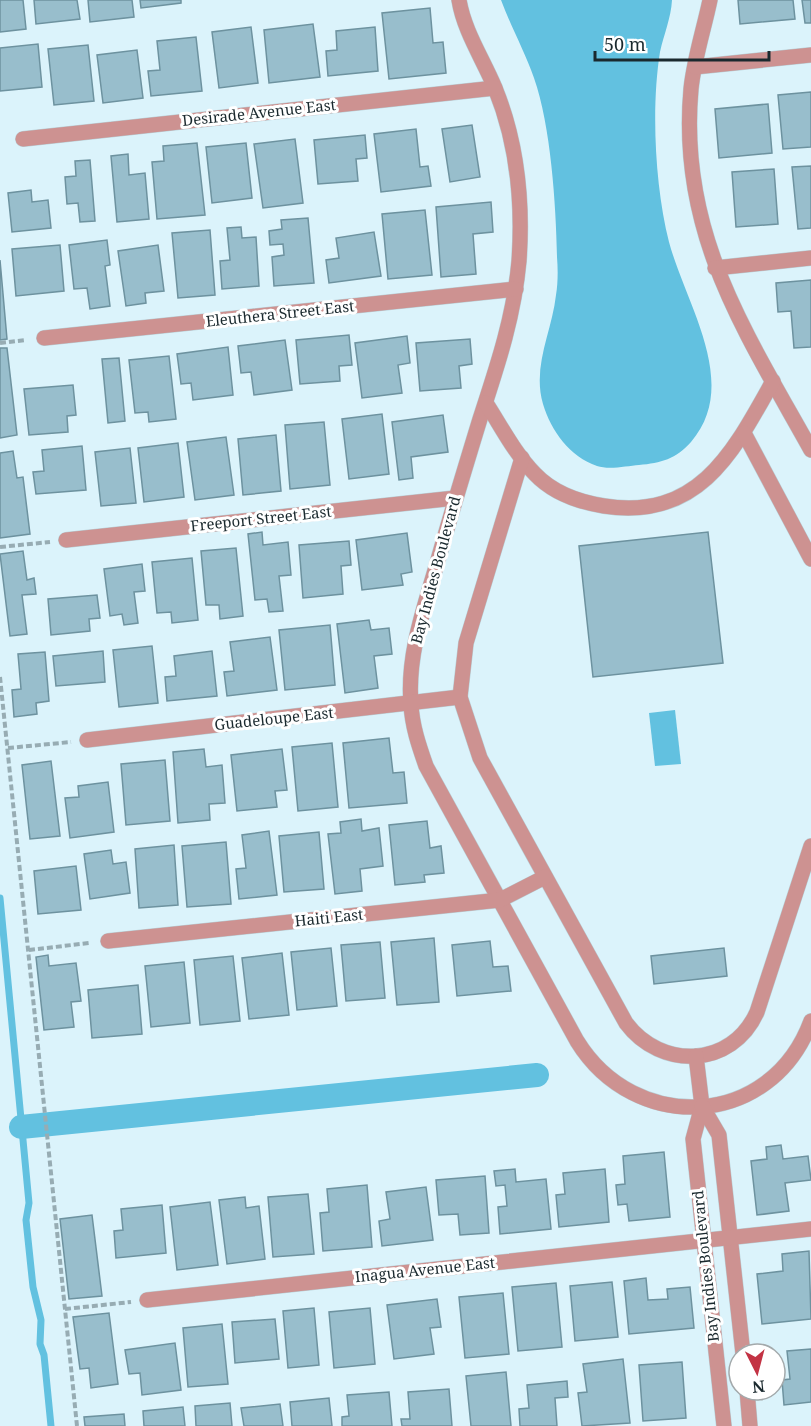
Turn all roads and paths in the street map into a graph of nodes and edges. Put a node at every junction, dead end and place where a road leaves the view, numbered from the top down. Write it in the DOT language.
graph roads {
  1 [pos="459,0"];
  2 [pos="710,0"];
  3 [pos="811,55"];
  4 [pos="695,68"];
  5 [pos="495,88"];
  6 [pos="23,138"];
  7 [pos="811,258"];
  8 [pos="715,268"];
  9 [pos="516,289"];
  10 [pos="44,338"];
  11 [pos="0,343"];
  12 [pos="773,381"];
  13 [pos="486,403"];
  14 [pos="744,433"];
  15 [pos="811,450"];
  16 [pos="522,458"];
  17 [pos="455,498"];
  18 [pos="66,540"];
  19 [pos="0,548"];
  20 [pos="811,559"];
  21 [pos="0,677"];
  22 [pos="460,697"];
  23 [pos="411,704"];
  24 [pos="87,740"];
  25 [pos="8,748"];
  26 [pos="810,852"];
  27 [pos="545,877"];
  28 [pos="500,900"];
  29 [pos="108,941"];
  30 [pos="29,950"];
  31 [pos="811,1021"];
  32 [pos="696,1056"];
  33 [pos="702,1106"];
  34 [pos="811,1229"];
  35 [pos="731,1238"];
  36 [pos="703,1241"];
  37 [pos="147,1300"];
  38 [pos="65,1309"];
  39 [pos="742,1342"];
  40 [pos="748,1402"];
  41 [pos="77,1426"];
  42 [pos="724,1426"];
  43 [pos="750,1426"];
  1 -- 5 [label="street, Bay Indies Boulevard"];
  2 -- 4 [label="street"];
  3 -- 4 [label="street"];
  4 -- 8 [label="street"];
  5 -- 6 [label="street, Desirade Avenue East"];
  5 -- 9 [label="street, Bay Indies Boulevard"];
  7 -- 8 [label="street"];
  8 -- 12 [label="street"];
  9 -- 10 [label="street, Eleuthera Street East"];
  9 -- 13 [label="street, Bay Indies Boulevard"];
  10 -- 11 [label="path"];
  12 -- 14 [label="street"];
  12 -- 15 [label="street"];
  13 -- 16 [label="street"];
  13 -- 17 [label="street, Bay Indies Boulevard"];
  14 -- 16 [label="street"];
  14 -- 20 [label="street"];
  16 -- 22 [label="street"];
  17 -- 18 [label="street, Freeport Street East"];
  17 -- 23 [label="street, Bay Indies Boulevard"];
  18 -- 19 [label="path"];
  21 -- 25 [label="path"];
  22 -- 23 [label="street, Guadeloupe East"];
  22 -- 27 [label="street"];
  23 -- 24 [label="street, Guadeloupe East"];
  23 -- 28 [label="street, Bay Indies Boulevard"];
  24 -- 25 [label="path"];
  25 -- 30 [label="path"];
  26 -- 32 [label="street"];
  27 -- 28 [label="street, Haiti East"];
  27 -- 32 [label="street"];
  28 -- 29 [label="street, Haiti East"];
  28 -- 33 [label="street, Bay Indies Boulevard"];
  29 -- 30 [label="path"];
  30 -- 38 [label="path"];
  31 -- 33 [label="street, Bay Indies Boulevard"];
  32 -- 33 [label="street, Bay Indies Boulevard"];
  33 -- 35 [label="street, Bay Indies Boulevard"];
  33 -- 36 [label="street, Bay Indies Boulevard"];
  34 -- 35 [label="street, Inagua Avenue East"];
  35 -- 36 [label="street, Inagua Avenue East"];
  35 -- 39 [label="street, Bay Indies Boulevard"];
  36 -- 37 [label="street, Inagua Avenue East"];
  36 -- 42 [label="street, Bay Indies Boulevard"];
  37 -- 38 [label="path"];
  38 -- 41 [label="path"];
  40 -- 43 [label="street"];
}
